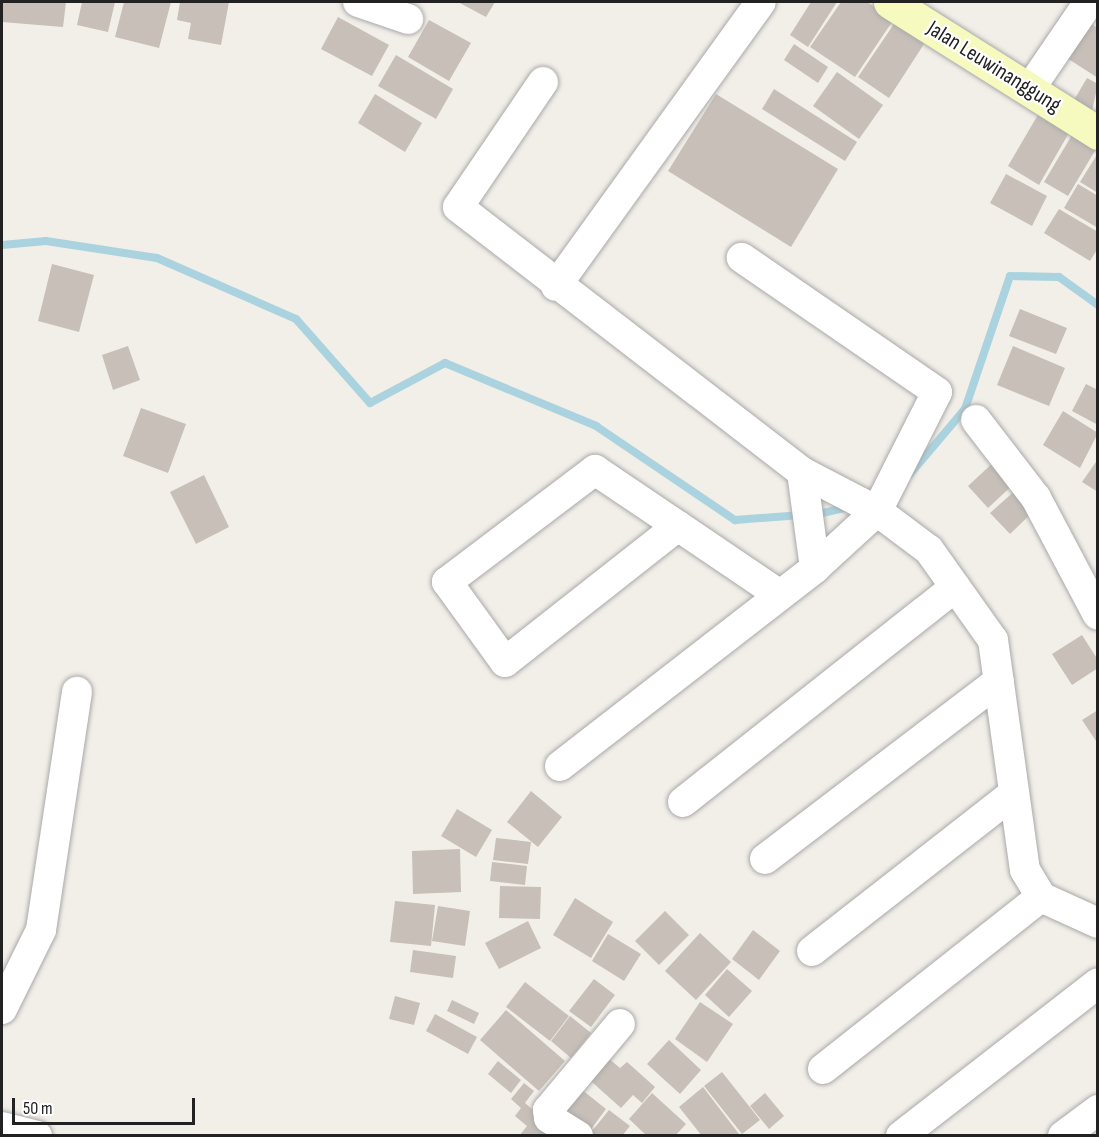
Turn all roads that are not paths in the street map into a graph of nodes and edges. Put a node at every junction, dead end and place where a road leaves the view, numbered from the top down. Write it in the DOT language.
graph roads {
  1 [pos="358,2"];
  2 [pos="761,2"];
  3 [pos="890,2"];
  4 [pos="1089,2"];
  5 [pos="408,19"];
  6 [pos="543,81"];
  7 [pos="1029,90"];
  8 [pos="1098,133"];
  9 [pos="742,258"];
  10 [pos="556,286"];
  11 [pos="976,420"];
  12 [pos="802,472"];
  13 [pos="877,511"];
  14 [pos="678,526"];
  15 [pos="815,568"];
  16 [pos="955,588"];
  17 [pos="780,595"];
  18 [pos="1098,615"];
  19 [pos="999,681"];
  20 [pos="77,692"];
  21 [pos="560,766"];
  22 [pos="1014,793"];
  23 [pos="683,802"];
  24 [pos="765,860"];
  25 [pos="1041,897"];
  26 [pos="1098,923"];
  27 [pos="812,951"];
  28 [pos="1098,983"];
  29 [pos="2,1009"];
  30 [pos="620,1024"];
  31 [pos="823,1069"];
  32 [pos="1098,1110"];
  33 [pos="2,1126"];
  34 [pos="37,1136"];
  35 [pos="578,1136"];
  36 [pos="901,1136"];
  37 [pos="1063,1136"];
  1 -- 5 [label="street"];
  2 -- 10 [label="street"];
  3 -- 7 [label="main road, Jalan Leuwinanggung"];
  4 -- 7 [label="street"];
  6 -- 10 [label="street"];
  7 -- 8 [label="main road, Jalan Leuwinanggung"];
  9 -- 13 [label="street"];
  10 -- 12 [label="street"];
  11 -- 18 [label="street"];
  12 -- 13 [label="street"];
  12 -- 15 [label="street"];
  13 -- 15 [label="street"];
  13 -- 16 [label="street"];
  14 -- 14 [label="street"];
  14 -- 17 [label="street"];
  15 -- 17 [label="street"];
  16 -- 19 [label="street"];
  16 -- 23 [label="street"];
  17 -- 21 [label="street"];
  19 -- 22 [label="street"];
  19 -- 24 [label="street"];
  20 -- 29 [label="street"];
  22 -- 25 [label="street"];
  22 -- 27 [label="street"];
  25 -- 26 [label="street"];
  25 -- 31 [label="street"];
  28 -- 36 [label="street"];
  30 -- 35 [label="street"];
  32 -- 37 [label="street"];
  33 -- 34 [label="street"];
}
